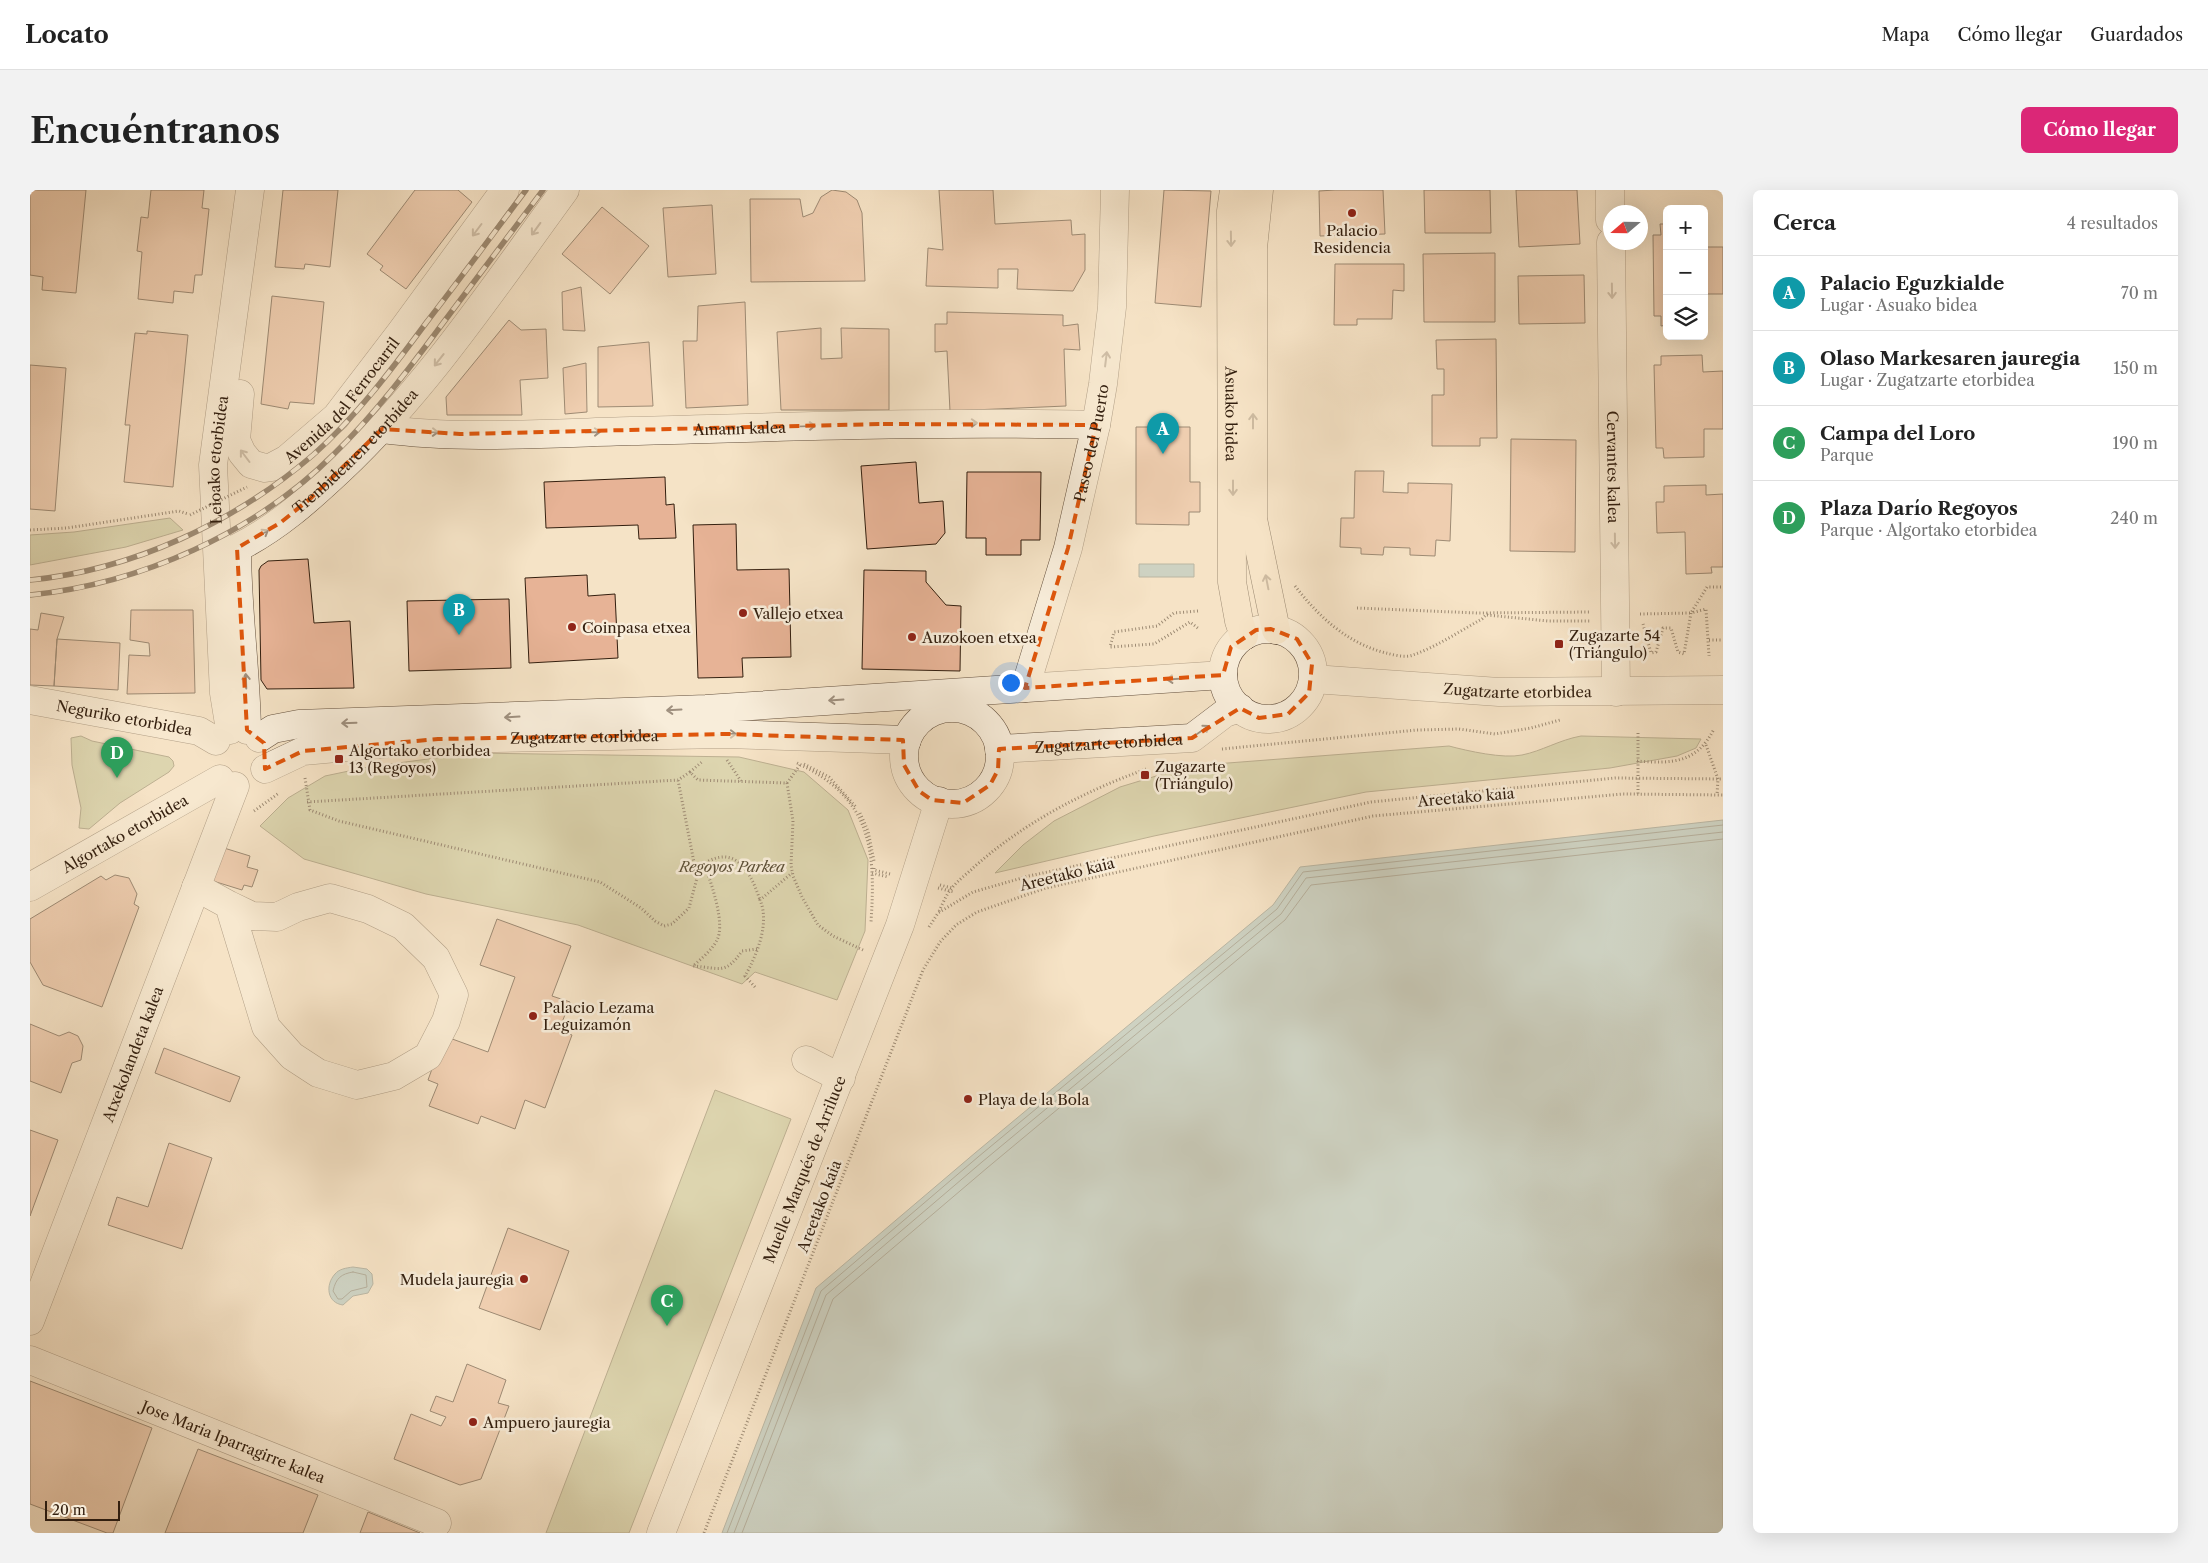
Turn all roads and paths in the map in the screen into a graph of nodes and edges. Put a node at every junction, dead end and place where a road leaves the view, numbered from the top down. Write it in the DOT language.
graph roads {
  1 [pos="250,190"];
  2 [pos="505,190"];
  3 [pos="565,190"];
  4 [pos="1115,190"];
  5 [pos="1234,190"];
  6 [pos="1259,190"];
  7 [pos="1610,190"];
  8 [pos="1610,205"];
  9 [pos="1611,250"];
  10 [pos="230,326"];
  11 [pos="1096,425"];
  12 [pos="382,429"];
  13 [pos="247,487"];
  14 [pos="30,530"];
  15 [pos="1293,583"];
  16 [pos="1723,587"];
  17 [pos="1357,608"];
  18 [pos="1198,611"];
  19 [pos="1488,613"];
  20 [pos="1691,613"];
  21 [pos="1623,617"];
  22 [pos="1199,629"];
  23 [pos="1276,630"];
  24 [pos="1244,636"];
  25 [pos="1709,640"];
  26 [pos="1723,640"];
  27 [pos="1709,656"];
  28 [pos="1223,675"];
  29 [pos="1313,679"];
  30 [pos="1025,688"];
  31 [pos="1723,690"];
  32 [pos="1616,692"];
  33 [pos="872,698"];
  34 [pos="30,700"];
  35 [pos="950,707"];
  36 [pos="1240,708"];
  37 [pos="1568,720"];
  38 [pos="1714,729"];
  39 [pos="1638,733"];
  40 [pos="238,735"];
  41 [pos="907,740"];
  42 [pos="1706,745"];
  43 [pos="999,749"];
  44 [pos="1218,750"];
  45 [pos="1637,761"];
  46 [pos="800,762"];
  47 [pos="1152,766"];
  48 [pos="266,769"];
  49 [pos="305,775"];
  50 [pos="1637,779"];
  51 [pos="1718,779"];
  52 [pos="1723,779"];
  53 [pos="678,780"];
  54 [pos="227,782"];
  55 [pos="787,783"];
  56 [pos="1638,794"];
  57 [pos="1717,795"];
  58 [pos="1723,796"];
  59 [pos="939,801"];
  60 [pos="308,802"];
  61 [pos="696,869"];
  62 [pos="874,870"];
  63 [pos="793,873"];
  64 [pos="30,887"];
  65 [pos="196,887"];
  66 [pos="760,900"];
  67 [pos="229,906"];
  68 [pos="938,912"];
  69 [pos="871,925"];
  70 [pos="924,934"];
  71 [pos="866,942"];
  72 [pos="757,950"];
  73 [pos="754,988"];
  74 [pos="806,1060"];
  75 [pos="841,1078"];
  76 [pos="30,1321"];
  77 [pos="30,1360"];
  78 [pos="437,1523"];
  79 [pos="661,1533"];
  80 [pos="704,1533"];
  1 -- 10 [label="street, Leioako etorbidea"];
  2 -- 10 [label="street, Avenida del Ferrocarril, one-way"];
  3 -- 12 [label="street, Trenbidearen etorbidea, one-way"];
  11 -- 4 [label="street, Paseo del Puerto, one-way"];
  5 -- 24 [label="main road, Asuako bidea, one-way"];
  23 -- 6 [label="main road, Asuako bidea, one-way"];
  7 -- 8 [label="street"];
  9 -- 21 [label="street, Cervantes kalea, one-way"];
  10 -- 40 [label="street, Leioako etorbidea"];
  12 -- 11 [label="street, Amann kalea, one-way"];
  11 -- 30 [label="street, Paseo del Puerto"];
  40 -- 12 [label="street, Trenbidearen etorbidea, one-way"];
  13 -- 14 [label="path, bridge"];
  15 -- 19 [label="path"];
  16 -- 20 [label="path"];
  17 -- 19 [label="path"];
  18 -- 22 [label="path"];
  19 -- 21 [label="path"];
  19 -- 21 [label="path"];
  20 -- 21 [label="path"];
  20 -- 21 [label="path"];
  20 -- 25 [label="path"];
  21 -- 32 [label="street, Cervantes kalea"];
  23 -- 24 [label="street"];
  23 -- 29 [label="street"];
  24 -- 28 [label="street"];
  25 -- 26 [label="path"];
  25 -- 27 [label="path"];
  28 -- 30 [label="street, Zugatzarte etorbidea, one-way"];
  28 -- 36 [label="street"];
  29 -- 32 [label="street, Zugatzarte etorbidea"];
  29 -- 36 [label="street"];
  30 -- 33 [label="street, Zugatzarte etorbidea"];
  30 -- 35 [label="street, Zugatzarte etorbidea"];
  31 -- 32 [label="street, Zugatzarte etorbidea"];
  33 -- 35 [label="street, Zugatzarte etorbidea"];
  33 -- 40 [label="street, Zugatzarte etorbidea, one-way"];
  34 -- 40 [label="street, Neguriko etorbidea"];
  35 -- 41 [label="street"];
  35 -- 43 [label="street"];
  43 -- 36 [label="street, Zugatzarte etorbidea, one-way"];
  37 -- 44 [label="path"];
  38 -- 42 [label="path"];
  39 -- 45 [label="path"];
  40 -- 48 [label="street"];
  40 -- 54 [label="street"];
  48 -- 41 [label="street, Zugatzarte etorbidea, one-way"];
  41 -- 59 [label="street"];
  42 -- 45 [label="path"];
  42 -- 51 [label="path"];
  43 -- 59 [label="street"];
  45 -- 50 [label="path"];
  46 -- 62 [label="path"];
  47 -- 68 [label="path"];
  48 -- 54 [label="street"];
  49 -- 60 [label="path"];
  50 -- 51 [label="path"];
  50 -- 56 [label="path"];
  50 -- 68 [label="path"];
  51 -- 52 [label="path"];
  51 -- 57 [label="path"];
  53 -- 55 [label="path"];
  53 -- 60 [label="path"];
  53 -- 61 [label="path"];
  54 -- 64 [label="street, Algortako etorbidea"];
  54 -- 65 [label="street, Atxekolandeta kalea"];
  55 -- 63 [label="path"];
  55 -- 69 [label="path"];
  56 -- 57 [label="path, Areetako kaia"];
  56 -- 80 [label="path, Areetako kaia"];
  57 -- 58 [label="path, Areetako kaia"];
  59 -- 75 [label="street, Muelle Marqués de Arriluce"];
  60 -- 61 [label="path"];
  61 -- 66 [label="path"];
  61 -- 72 [label="path"];
  63 -- 66 [label="path"];
  63 -- 71 [label="path"];
  65 -- 67 [label="street"];
  65 -- 76 [label="street, Atxekolandeta kalea"];
  66 -- 72 [label="path"];
  67 -- 67 [label="street"];
  68 -- 70 [label="path"];
  72 -- 73 [label="path"];
  74 -- 75 [label="street"];
  75 -- 79 [label="street, Muelle Marqués de Arriluce"];
  77 -- 78 [label="street, Jose Maria Iparragirre kalea"];
}
